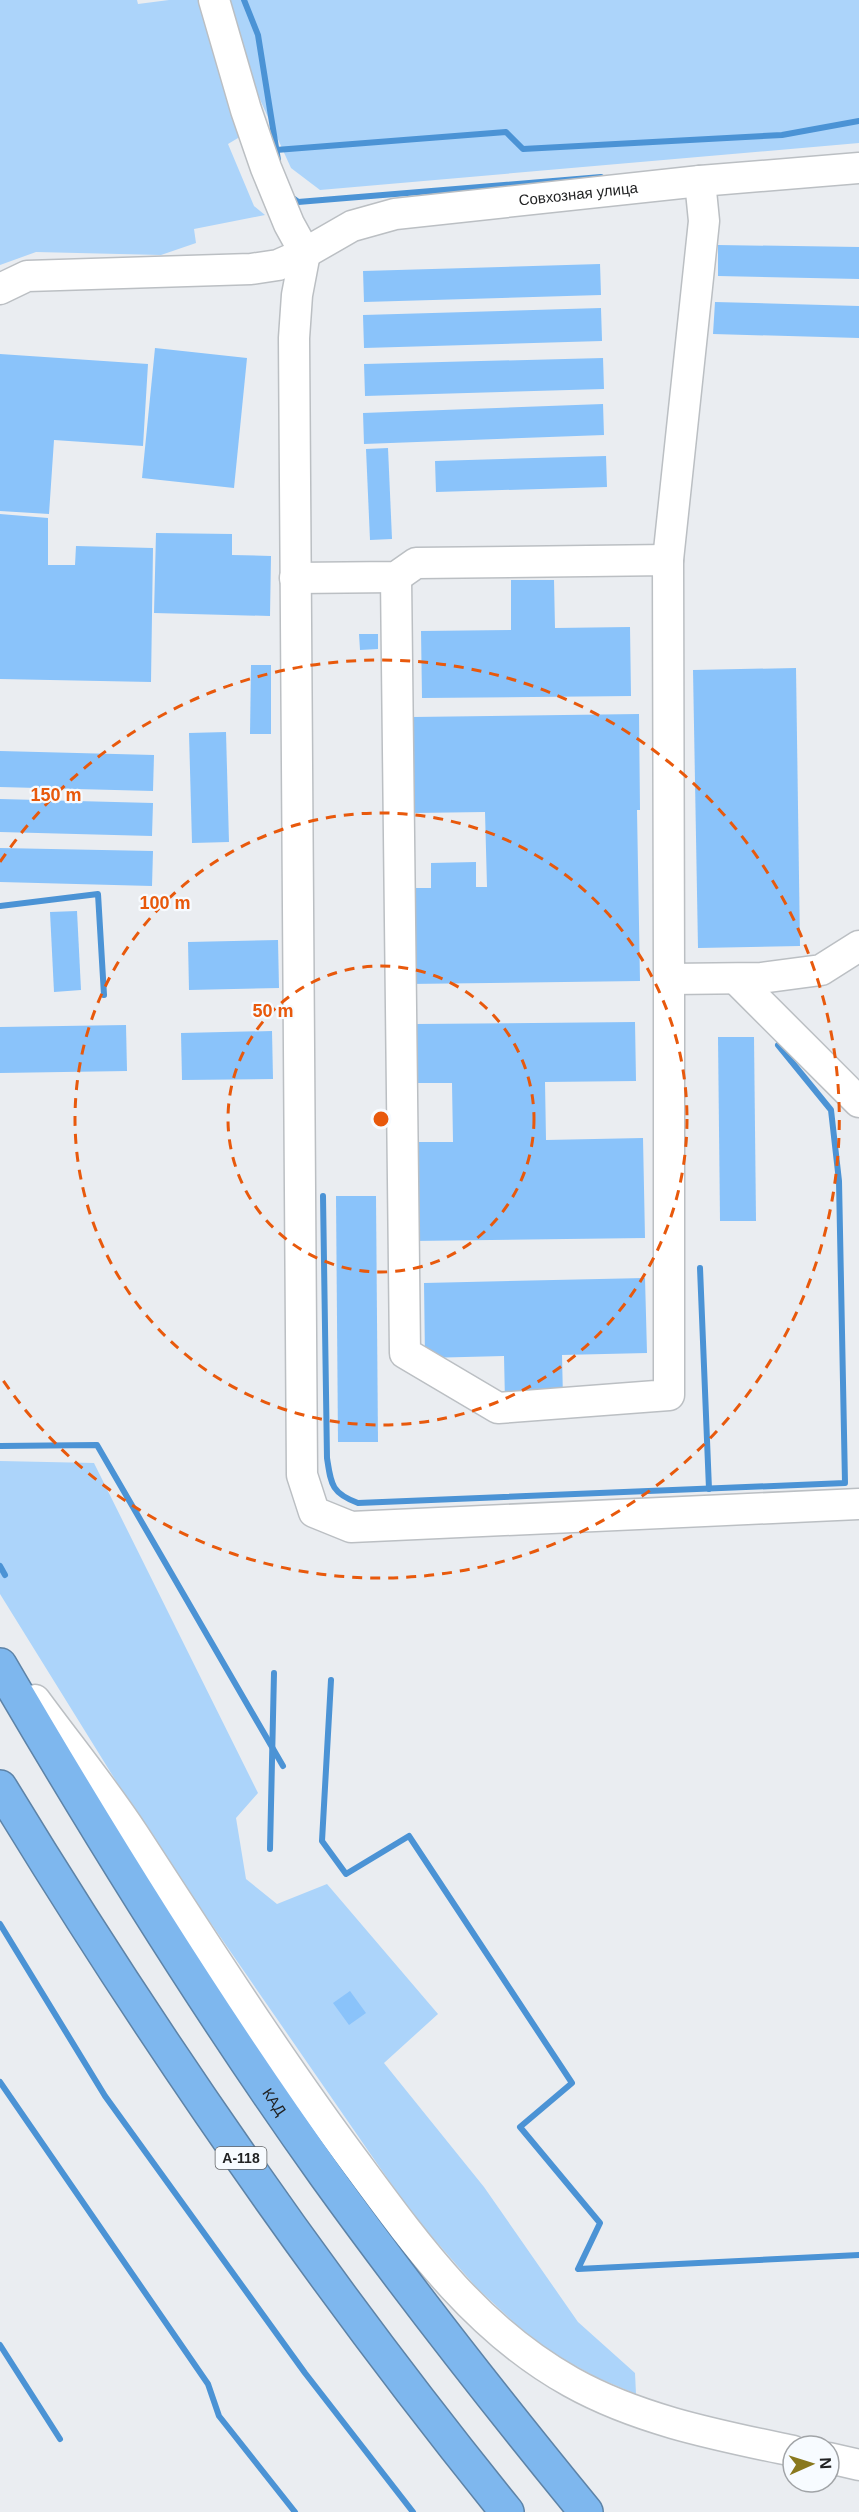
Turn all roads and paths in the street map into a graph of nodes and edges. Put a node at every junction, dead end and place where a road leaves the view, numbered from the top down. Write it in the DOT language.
graph roads {
  1 [pos="214,0"];
  2 [pos="859,168"];
  3 [pos="700,181"];
  4 [pos="305,253"];
  5 [pos="0,289"];
  6 [pos="668,560"];
  7 [pos="396,577"];
  8 [pos="296,578"];
  9 [pos="859,946"];
  10 [pos="669,979"];
  11 [pos="736,979"];
  12 [pos="859,1102"];
  13 [pos="859,1504"];
  14 [pos="0,1653"];
  15 [pos="0,1665"];
  16 [pos="0,1787"];
  17 [pos="781,2448"];
  18 [pos="841,2461"];
  19 [pos="859,2465"];
  20 [pos="507,2512"];
  21 [pos="586,2512"];
  1 -- 4 [label="street"];
  2 -- 3 [label="street, Совхозная улица"];
  3 -- 4 [label="street, Совхозная улица"];
  3 -- 6 [label="street"];
  4 -- 5 [label="street, Совхозная улица"];
  4 -- 8 [label="street"];
  6 -- 7 [label="street"];
  6 -- 10 [label="street"];
  7 -- 8 [label="street"];
  7 -- 10 [label="street"];
  8 -- 13 [label="street"];
  9 -- 11 [label="street"];
  10 -- 11 [label="street"];
  11 -- 12 [label="street"];
  14 -- 17 [label="street"];
  15 -- 21 [label="highway, КАД"];
  16 -- 20 [label="highway, А-118"];
  18 -- 19 [label="street"];
}
